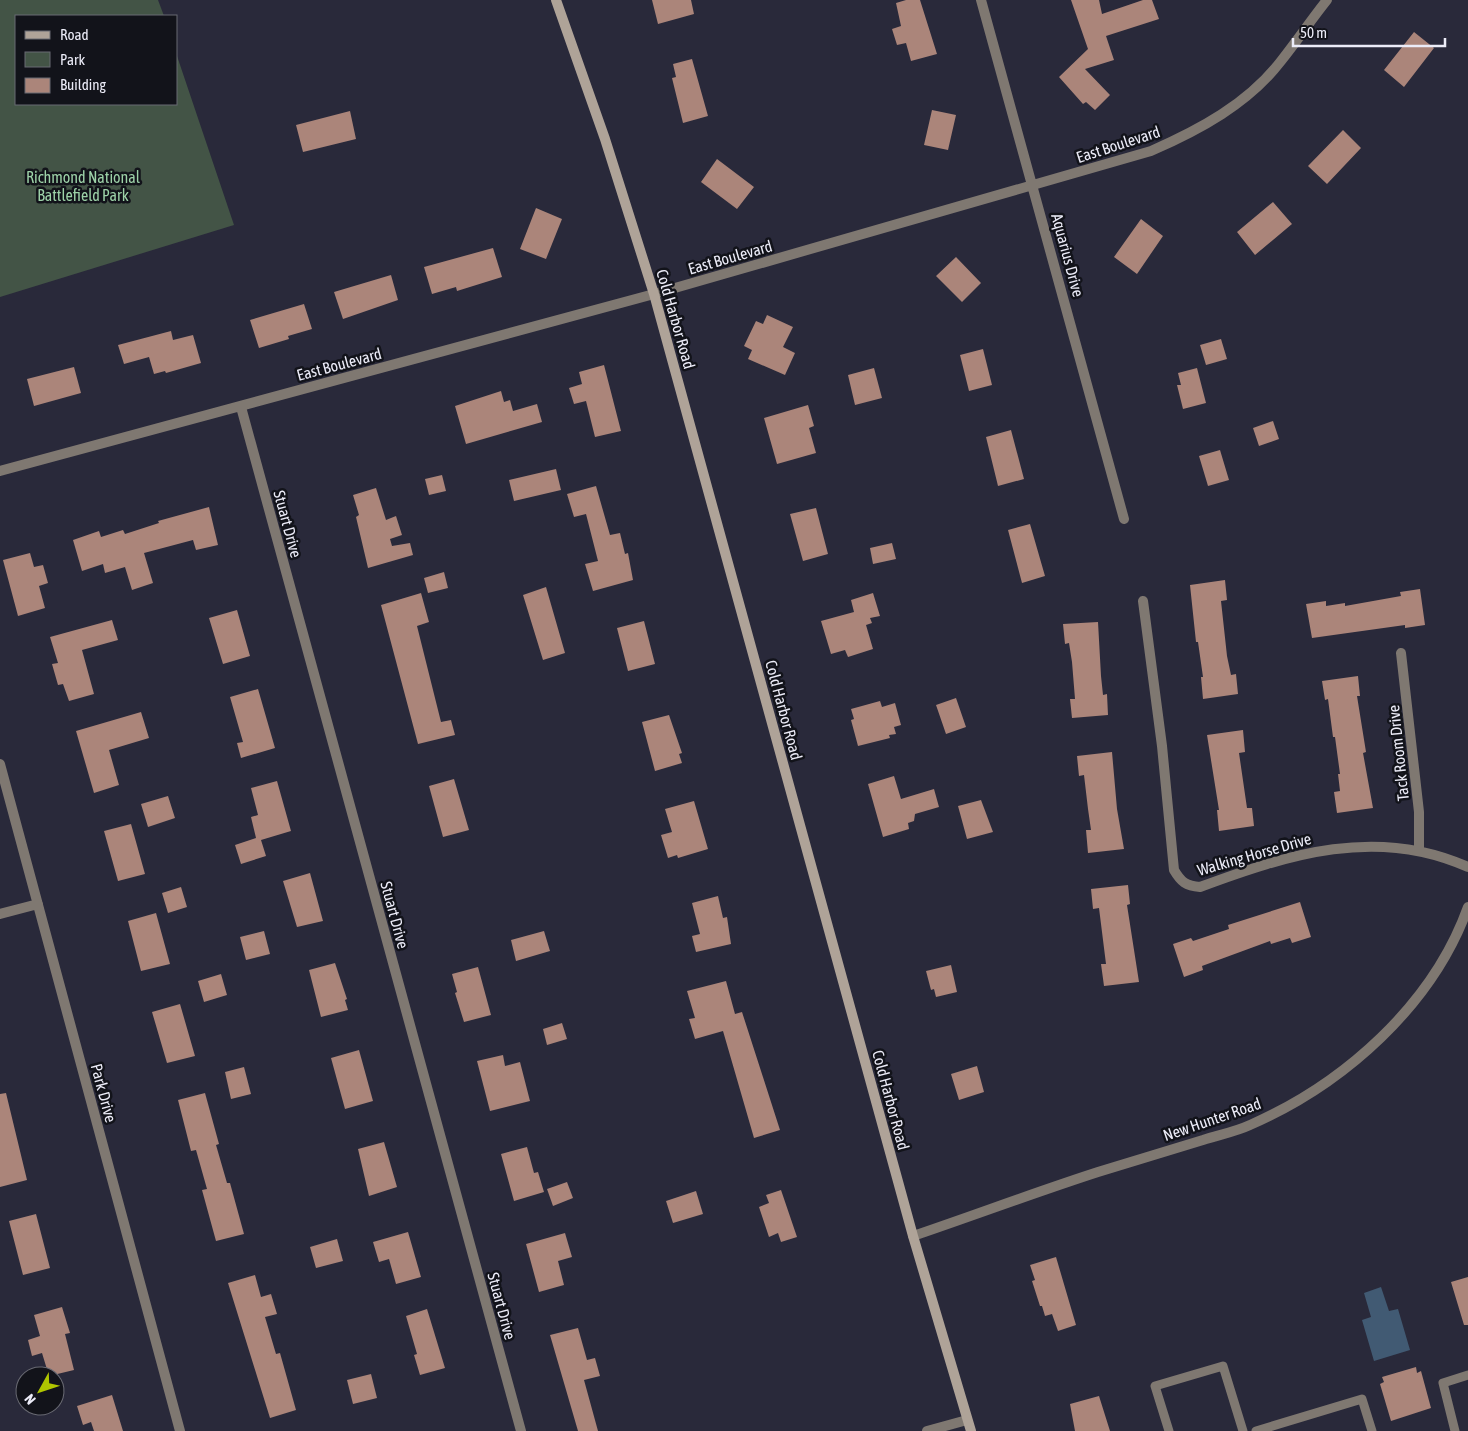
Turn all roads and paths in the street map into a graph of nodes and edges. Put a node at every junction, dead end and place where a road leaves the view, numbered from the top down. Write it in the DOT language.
graph roads {
  1 [pos="556,0"];
  2 [pos="981,0"];
  3 [pos="1327,0"];
  4 [pos="1033,186"];
  5 [pos="654,294"];
  6 [pos="241,407"];
  7 [pos="0,472"];
  8 [pos="1124,518"];
  9 [pos="1143,601"];
  10 [pos="1401,652"];
  11 [pos="0,764"];
  12 [pos="1419,850"];
  13 [pos="1468,868"];
  14 [pos="38,904"];
  15 [pos="1468,907"];
  16 [pos="0,914"];
  17 [pos="913,1236"];
  18 [pos="1468,1375"];
  19 [pos="967,1420"];
  20 [pos="180,1431"];
  21 [pos="521,1431"];
  22 [pos="927,1431"];
  23 [pos="971,1431"];
  24 [pos="1169,1431"];
  25 [pos="1243,1431"];
  26 [pos="1256,1431"];
  27 [pos="1372,1431"];
  28 [pos="1455,1431"];
  1 -- 5 [label="main road, Cold Harbor Road"];
  2 -- 4 [label="street, Aquarius Drive"];
  3 -- 4 [label="street, East Boulevard"];
  4 -- 5 [label="street, East Boulevard"];
  4 -- 8 [label="street, Aquarius Drive"];
  5 -- 6 [label="street, East Boulevard"];
  5 -- 17 [label="main road, Cold Harbor Road"];
  6 -- 7 [label="street, East Boulevard"];
  6 -- 21 [label="street, Stuart Drive"];
  9 -- 12 [label="street, Walking Horse Drive"];
  10 -- 12 [label="street, Tack Room Drive"];
  11 -- 14 [label="street, Park Drive"];
  12 -- 13 [label="street, Walking Horse Drive"];
  14 -- 16 [label="street"];
  14 -- 20 [label="street, Park Drive"];
  15 -- 17 [label="street, New Hunter Road"];
  17 -- 19 [label="main road, Cold Harbor Road"];
  18 -- 28 [label="lane"];
  19 -- 22 [label="street"];
  19 -- 23 [label="main road, Cold Harbor Road"];
  24 -- 25 [label="lane"];
  26 -- 27 [label="lane"];
}
